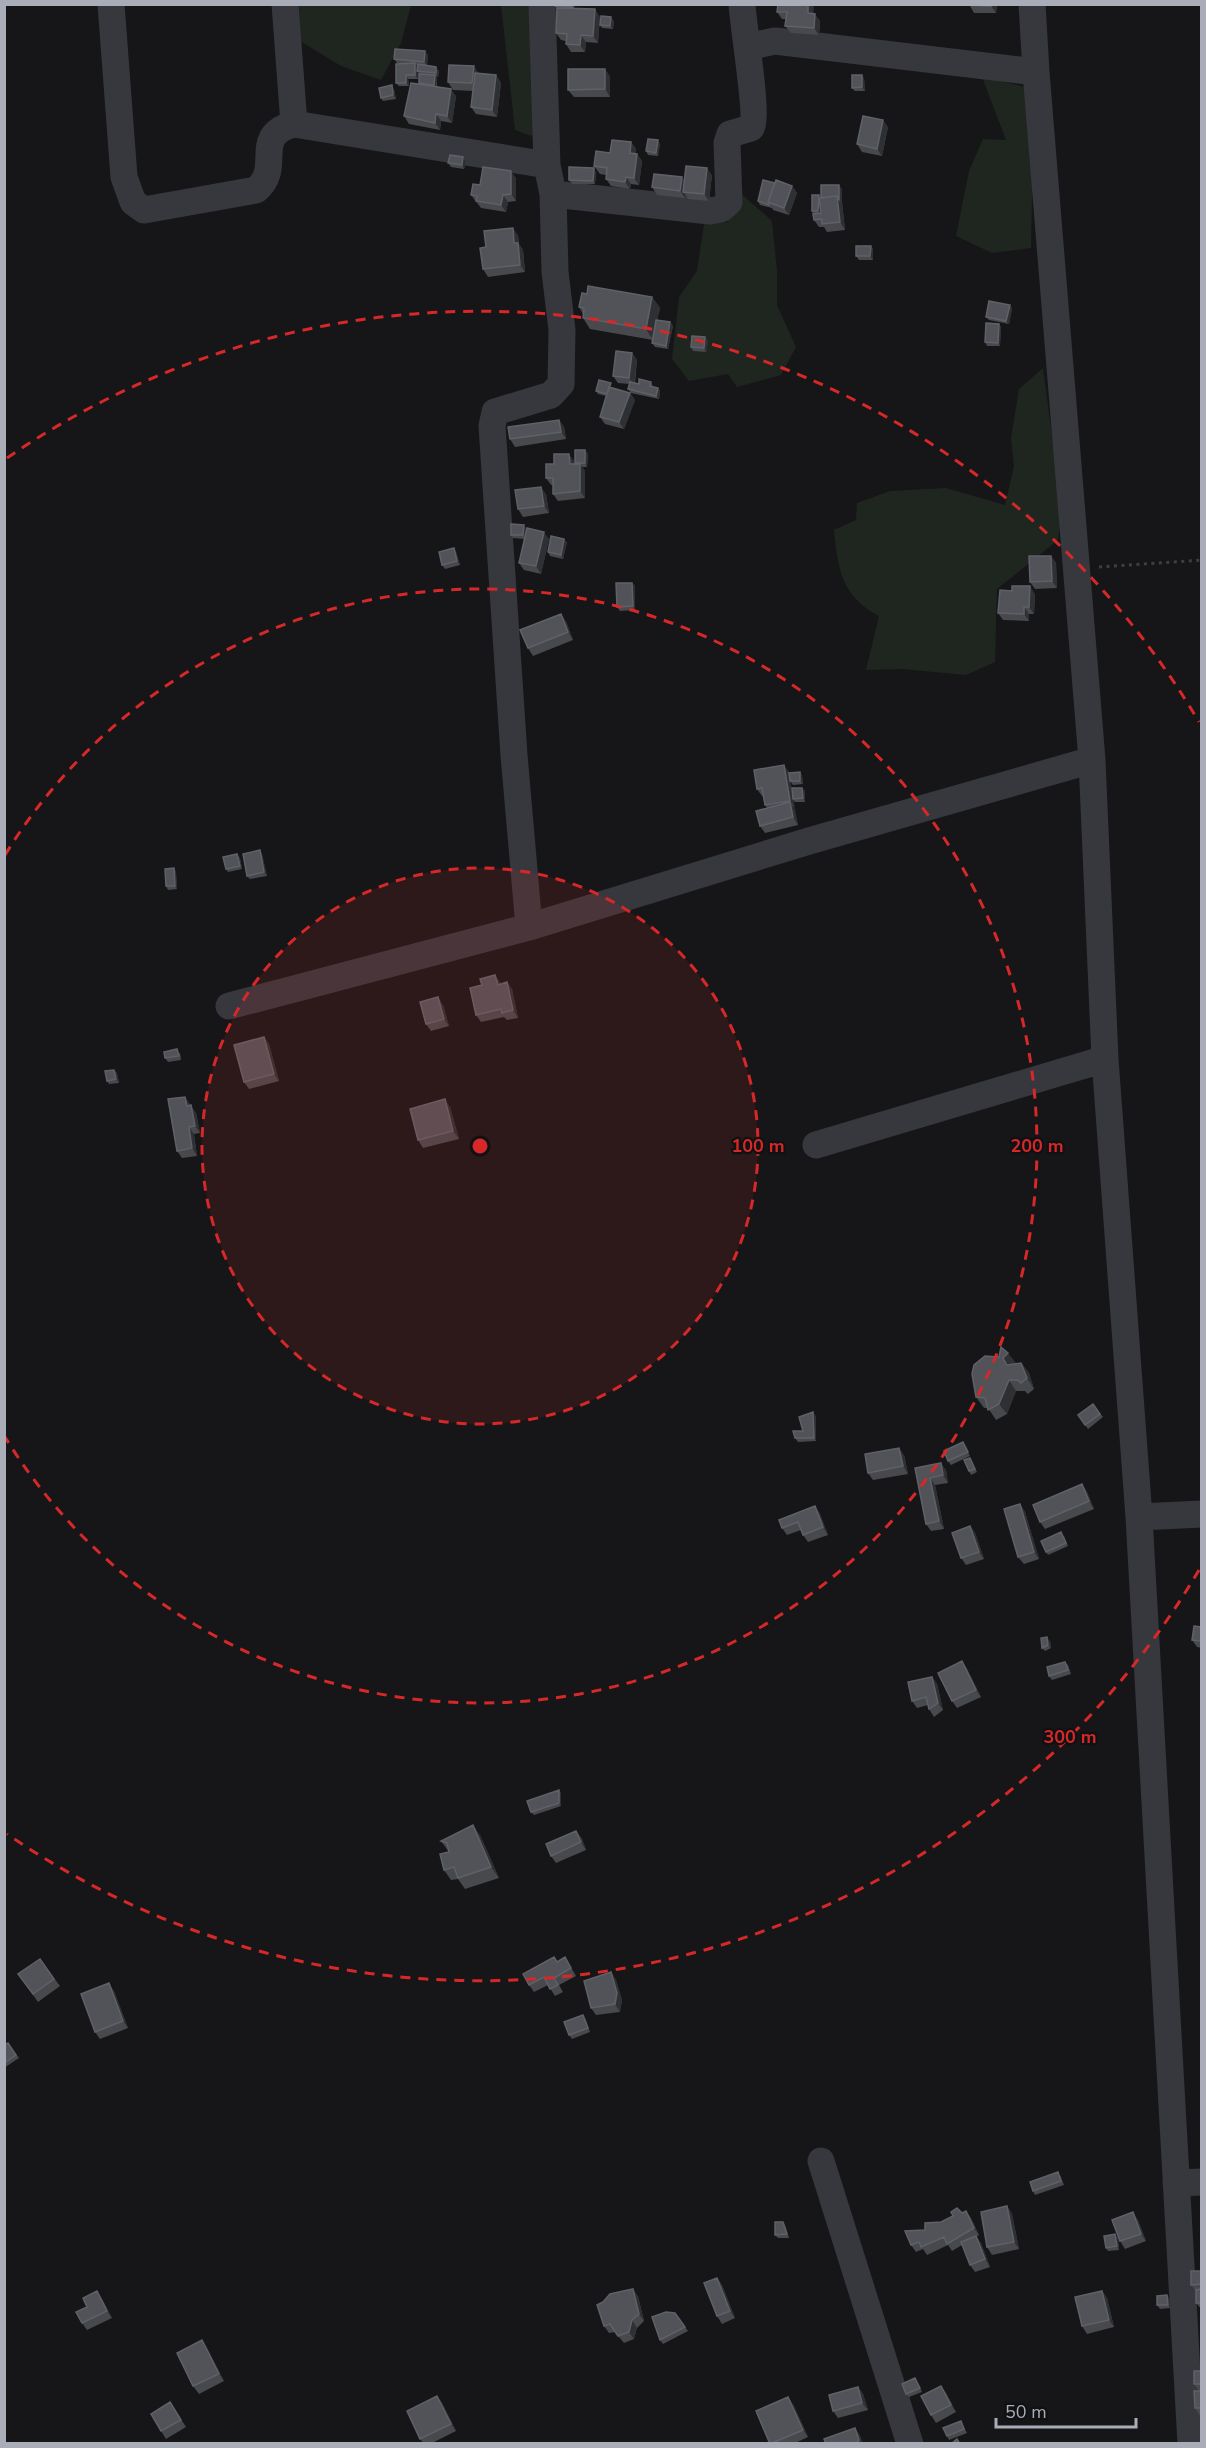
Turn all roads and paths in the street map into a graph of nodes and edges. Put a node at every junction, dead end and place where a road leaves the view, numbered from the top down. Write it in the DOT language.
graph roads {
  1 [pos="111,4"];
  2 [pos="285,4"];
  3 [pos="542,4"];
  4 [pos="742,4"];
  5 [pos="1032,4"];
  6 [pos="747,47"];
  7 [pos="1036,72"];
  8 [pos="294,124"];
  9 [pos="547,165"];
  10 [pos="553,194"];
  11 [pos="1202,560"];
  12 [pos="1077,568"];
  13 [pos="1092,760"];
  14 [pos="529,927"];
  15 [pos="230,1006"];
  16 [pos="1105,1059"];
  17 [pos="816,1145"];
  18 [pos="1202,1514"];
  19 [pos="1138,1517"];
  20 [pos="821,2162"];
  21 [pos="1189,2182"];
  22 [pos="910,2444"];
  23 [pos="1191,2444"];
  1 -- 8 [label="street"];
  2 -- 8 [label="street"];
  3 -- 9 [label="street"];
  4 -- 6 [label="street"];
  5 -- 7 [label="street"];
  6 -- 7 [label="street"];
  6 -- 10 [label="street"];
  7 -- 12 [label="street"];
  8 -- 9 [label="street"];
  9 -- 10 [label="street"];
  10 -- 14 [label="street"];
  11 -- 12 [label="path"];
  12 -- 13 [label="street"];
  13 -- 14 [label="street"];
  13 -- 16 [label="street"];
  14 -- 15 [label="street"];
  16 -- 17 [label="street"];
  16 -- 19 [label="street"];
  18 -- 19 [label="street"];
  19 -- 21 [label="street"];
  20 -- 22 [label="street"];
  21 -- 23 [label="street"];
}
